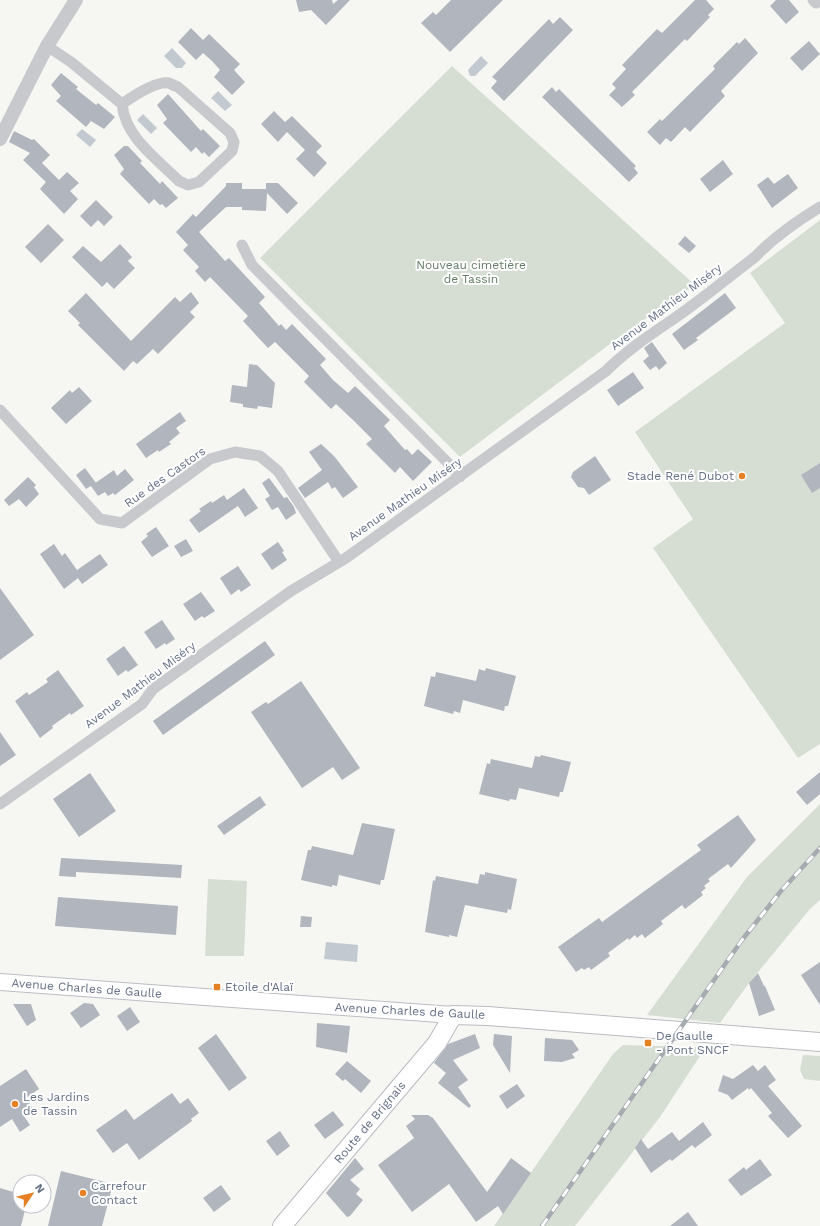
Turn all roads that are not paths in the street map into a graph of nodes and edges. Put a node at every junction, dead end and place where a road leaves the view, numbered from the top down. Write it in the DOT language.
graph roads {
  1 [pos="76,0"];
  2 [pos="813,0"];
  3 [pos="820,1"];
  4 [pos="47,46"];
  5 [pos="122,104"];
  6 [pos="0,139"];
  7 [pos="820,207"];
  8 [pos="242,245"];
  9 [pos="0,410"];
  10 [pos="460,477"];
  11 [pos="339,562"];
  12 [pos="0,804"];
  13 [pos="0,982"];
  14 [pos="453,1015"];
  15 [pos="820,1042"];
  16 [pos="282,1226"];
  1 -- 4 [label="street"];
  2 -- 3 [label="street"];
  4 -- 5 [label="street"];
  4 -- 6 [label="street"];
  5 -- 5 [label="street"];
  7 -- 10 [label="street, Avenue Mathieu Miséry"];
  8 -- 10 [label="street"];
  9 -- 11 [label="street, Rue des Castors"];
  10 -- 11 [label="street, Avenue Mathieu Miséry"];
  11 -- 12 [label="street, Avenue Mathieu Miséry"];
  13 -- 14 [label="main road, Avenue Charles de Gaulle"];
  14 -- 15 [label="main road, Avenue Charles de Gaulle"];
  14 -- 16 [label="main road, Route de Brignais"];
}
